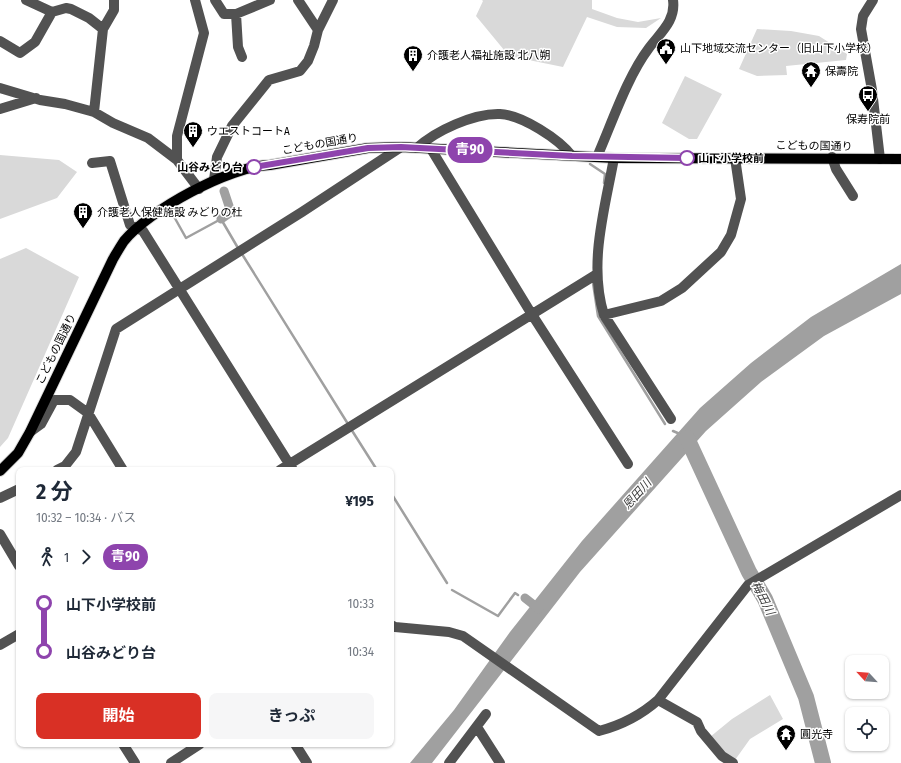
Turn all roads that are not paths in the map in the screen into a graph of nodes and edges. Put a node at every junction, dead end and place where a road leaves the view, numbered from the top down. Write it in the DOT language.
graph roads {
  1 [pos="26,0"];
  2 [pos="114,0"];
  3 [pos="195,0"];
  4 [pos="215,0"];
  5 [pos="270,0"];
  6 [pos="298,0"];
  7 [pos="333,0"];
  8 [pos="673,0"];
  9 [pos="873,0"];
  10 [pos="245,4"];
  11 [pos="52,12"];
  12 [pos="236,14"];
  13 [pos="103,29"];
  14 [pos="318,30"];
  15 [pos="0,41"];
  16 [pos="242,57"];
  17 [pos="0,88"];
  18 [pos="36,98"];
  19 [pos="0,109"];
  20 [pos="94,112"];
  21 [pos="401,147"];
  22 [pos="417,148"];
  23 [pos="431,149"];
  24 [pos="572,156"];
  25 [pos="597,157"];
  26 [pos="832,157"];
  27 [pos="614,158"];
  28 [pos="735,158"];
  29 [pos="880,159"];
  30 [pos="901,159"];
  31 [pos="177,160"];
  32 [pos="92,163"];
  33 [pos="214,180"];
  34 [pos="199,189"];
  35 [pos="853,196"];
  36 [pos="138,228"];
  37 [pos="597,274"];
  38 [pos="180,289"];
  39 [pos="531,313"];
  40 [pos="604,315"];
  41 [pos="88,413"];
  42 [pos="670,419"];
  43 [pos="30,432"];
  44 [pos="628,464"];
  45 [pos="63,467"];
  46 [pos="121,467"];
  47 [pos="291,467"];
  48 [pos="0,471"];
  49 [pos="16,490"];
  50 [pos="901,495"];
  51 [pos="0,498"];
  52 [pos="0,534"];
  53 [pos="16,561"];
  54 [pos="394,626"];
  55 [pos="16,636"];
  56 [pos="0,645"];
  57 [pos="658,700"];
  58 [pos="486,714"];
  59 [pos="477,728"];
  60 [pos="126,747"];
  61 [pos="195,747"];
  62 [pos="296,747"];
  63 [pos="135,763"];
  64 [pos="171,763"];
  65 [pos="306,763"];
  66 [pos="449,763"];
  67 [pos="500,763"];
  68 [pos="733,763"];
  1 -- 11 [label="street"];
  2 -- 13 [label="street"];
  3 -- 31 [label="street"];
  4 -- 12 [label="street"];
  5 -- 10 [label="street"];
  6 -- 14 [label="street"];
  7 -- 14 [label="street"];
  8 -- 25 [label="street"];
  9 -- 29 [label="street"];
  10 -- 12 [label="street"];
  11 -- 13 [label="street"];
  11 -- 15 [label="street"];
  12 -- 16 [label="street"];
  13 -- 20 [label="street"];
  14 -- 33 [label="street"];
  17 -- 18 [label="street"];
  18 -- 19 [label="street"];
  18 -- 20 [label="street"];
  20 -- 31 [label="street"];
  21 -- 22 [label="main road, こどもの国通り"];
  21 -- 33 [label="main road, こどもの国通り"];
  21 -- 38 [label="street"];
  22 -- 23 [label="main road, こどもの国通り"];
  22 -- 24 [label="street"];
  23 -- 24 [label="main road, こどもの国通り"];
  23 -- 39 [label="street"];
  24 -- 25 [label="main road, こどもの国通り"];
  25 -- 27 [label="main road, こどもの国通り"];
  26 -- 28 [label="main road, こどもの国通り"];
  26 -- 29 [label="main road, こどもの国通り"];
  26 -- 35 [label="street"];
  27 -- 28 [label="main road, こどもの国通り"];
  27 -- 37 [label="street"];
  28 -- 40 [label="street"];
  29 -- 30 [label="main road, こどもの国通り"];
  31 -- 34 [label="street"];
  32 -- 36 [label="street"];
  33 -- 34 [label="main road, こどもの国通り"];
  34 -- 36 [label="main road, こどもの国通り"];
  36 -- 38 [label="street"];
  36 -- 43 [label="main road, こどもの国通り"];
  37 -- 39 [label="street"];
  37 -- 40 [label="street"];
  38 -- 41 [label="street"];
  38 -- 47 [label="street"];
  39 -- 44 [label="street"];
  39 -- 47 [label="street"];
  40 -- 42 [label="street"];
  41 -- 43 [label="street"];
  41 -- 45 [label="street"];
  41 -- 46 [label="street"];
  43 -- 48 [label="main road, こどもの国通り"];
  49 -- 51 [label="street"];
  50 -- 57 [label="street"];
  52 -- 53 [label="street"];
  54 -- 57 [label="street"];
  55 -- 56 [label="street"];
  57 -- 68 [label="street"];
  58 -- 59 [label="street"];
  59 -- 66 [label="street"];
  59 -- 67 [label="street"];
  60 -- 63 [label="street"];
  61 -- 64 [label="street"];
  62 -- 65 [label="street"];
}
